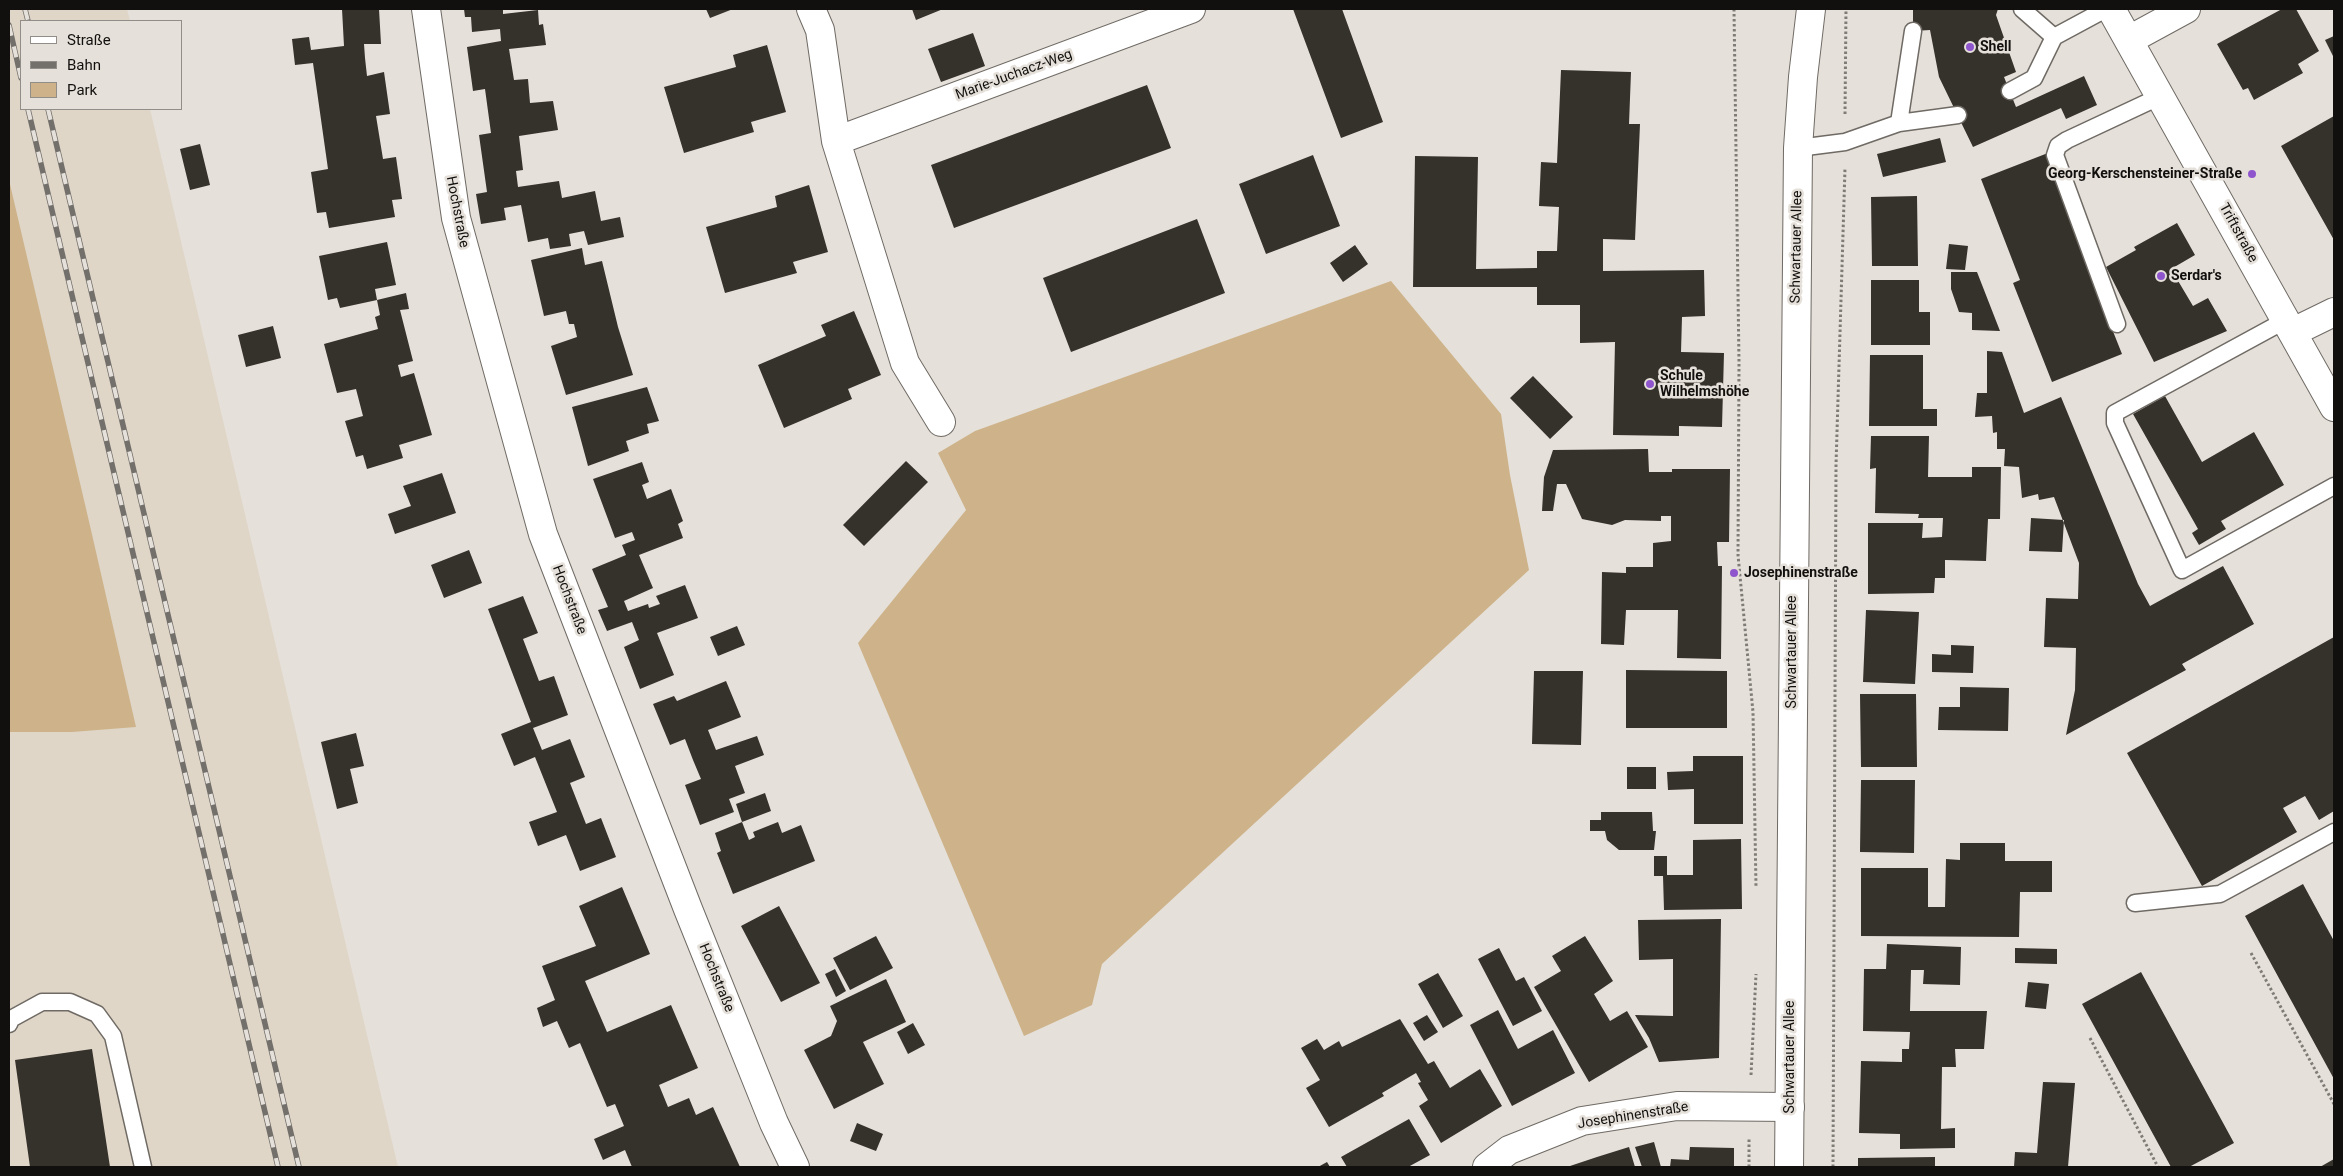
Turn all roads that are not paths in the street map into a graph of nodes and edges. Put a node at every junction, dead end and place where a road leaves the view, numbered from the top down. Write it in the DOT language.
graph roads {
  1 [pos="426,9"];
  2 [pos="811,9"];
  3 [pos="1191,9"];
  4 [pos="1792,9"];
  5 [pos="1811,9"];
  6 [pos="2022,9"];
  7 [pos="2106,9"];
  8 [pos="2111,9"];
  9 [pos="2186,9"];
  10 [pos="1913,30"];
  11 [pos="2054,38"];
  12 [pos="2129,40"];
  13 [pos="1803,77"];
  14 [pos="2010,91"];
  15 [pos="2161,96"];
  16 [pos="1958,115"];
  17 [pos="1899,123"];
  18 [pos="836,141"];
  19 [pos="1798,148"];
  20 [pos="2334,312"];
  21 [pos="2117,324"];
  22 [pos="2290,326"];
  23 [pos="2334,406"];
  24 [pos="941,422"];
  25 [pos="2334,486"];
  26 [pos="2334,832"];
  27 [pos="2135,903"];
  28 [pos="9,1024"];
  29 [pos="1790,1107"];
  30 [pos="143,1167"];
  31 [pos="795,1167"];
  32 [pos="1487,1167"];
  33 [pos="1789,1167"];
  1 -- 31 [label="street, Hochstraße"];
  2 -- 18 [label="street"];
  3 -- 18 [label="street, Marie-Juchacz-Weg"];
  4 -- 13 [label="street, Schwartauer Allee"];
  5 -- 13 [label="street, Schwartauer Allee"];
  6 -- 11 [label="lane"];
  7 -- 11 [label="lane"];
  8 -- 12 [label="street, Triftstraße"];
  9 -- 12 [label="street"];
  10 -- 17 [label="lane"];
  11 -- 14 [label="lane"];
  12 -- 15 [label="street, Triftstraße"];
  13 -- 19 [label="street, Schwartauer Allee"];
  15 -- 21 [label="lane"];
  15 -- 22 [label="street, Triftstraße"];
  16 -- 17 [label="lane"];
  17 -- 19 [label="lane"];
  18 -- 24 [label="street"];
  19 -- 29 [label="street, Schwartauer Allee"];
  20 -- 22 [label="street"];
  22 -- 23 [label="street, Triftstraße"];
  22 -- 25 [label="lane"];
  26 -- 27 [label="lane"];
  28 -- 30 [label="lane"];
  29 -- 32 [label="street, Josephinenstraße"];
  29 -- 33 [label="street, Schwartauer Allee"];
}
